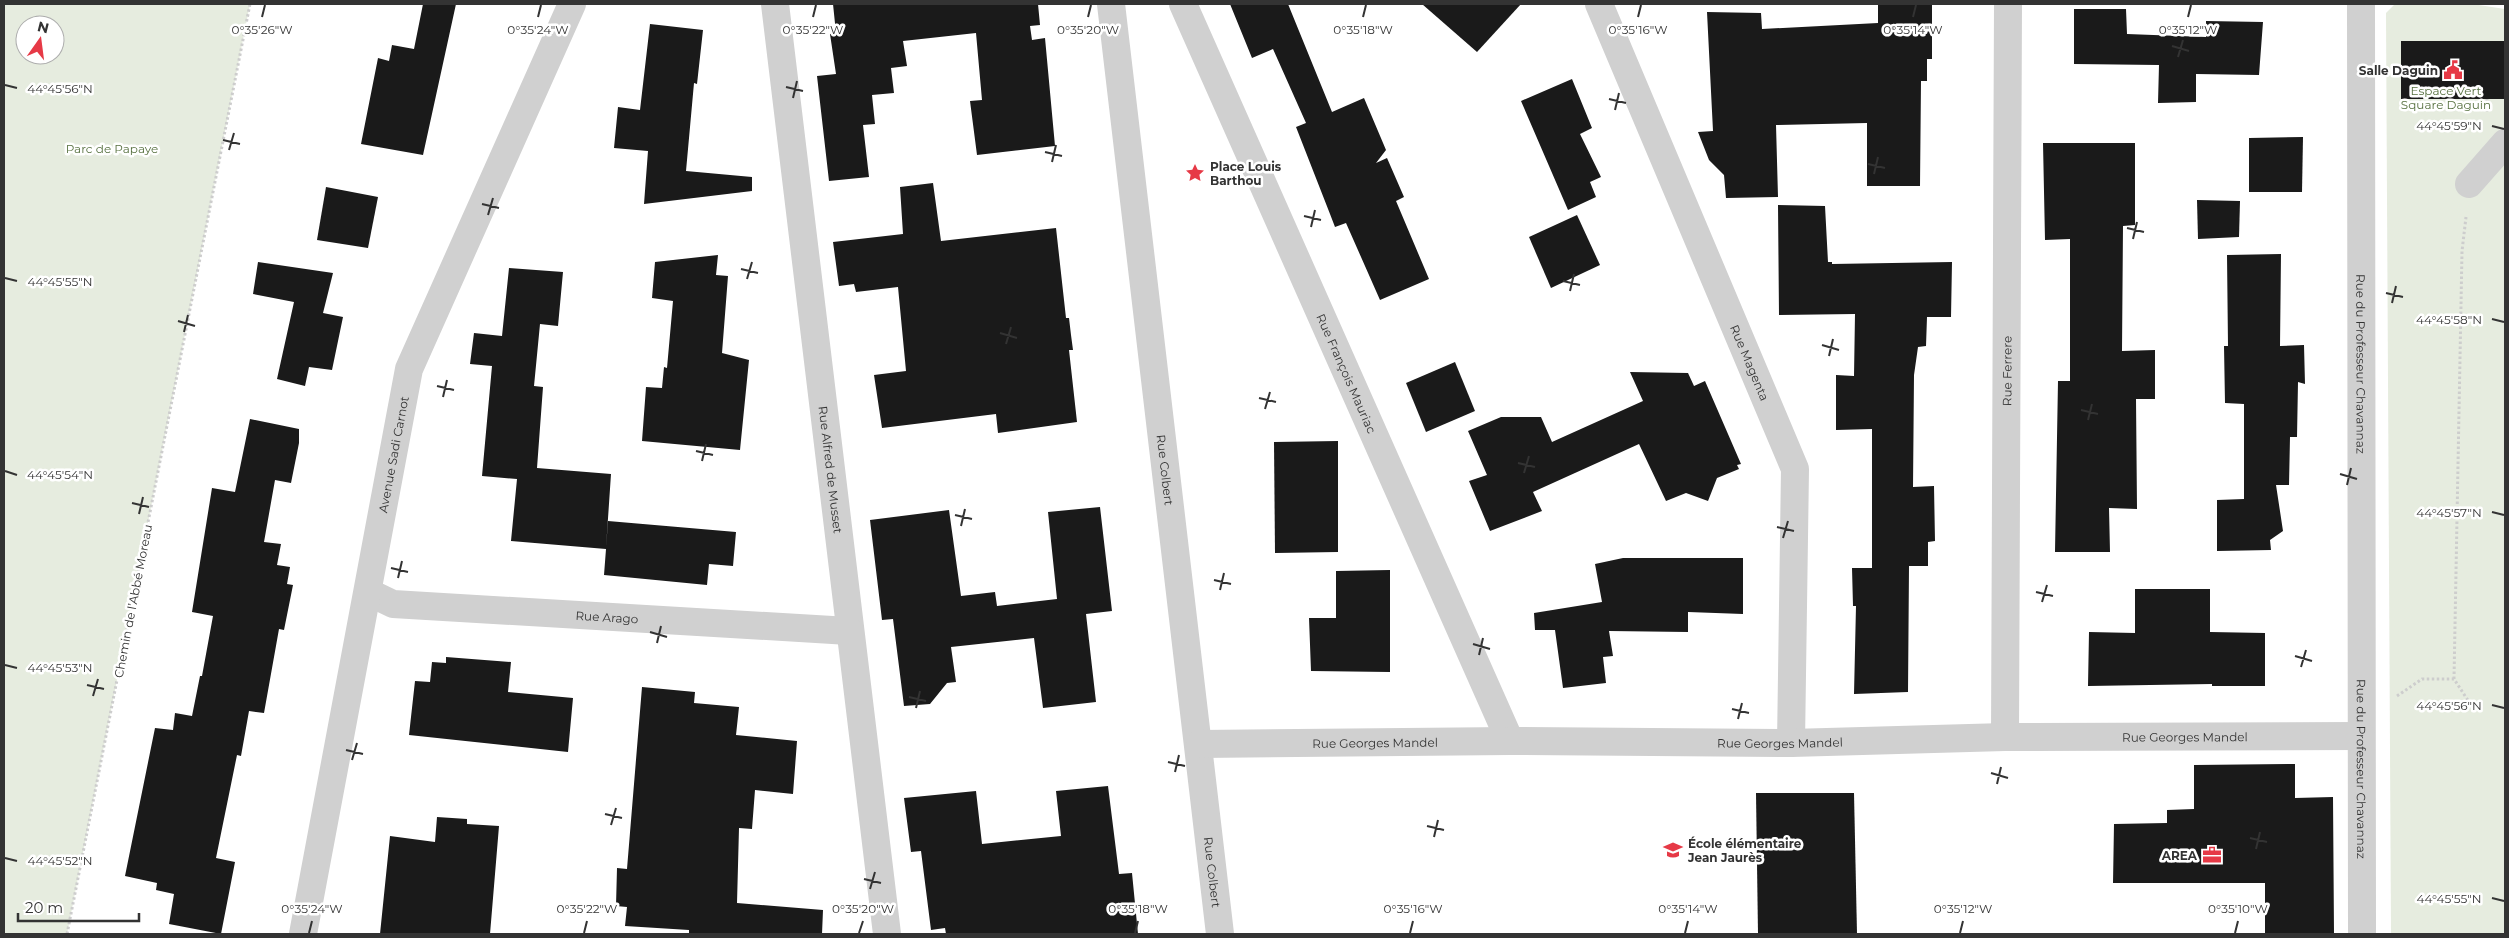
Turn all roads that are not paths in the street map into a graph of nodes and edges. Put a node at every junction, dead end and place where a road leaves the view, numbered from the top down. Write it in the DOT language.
graph roads {
  1 [pos="572,4"];
  2 [pos="775,4"];
  3 [pos="1111,4"];
  4 [pos="1183,4"];
  5 [pos="1599,4"];
  6 [pos="2008,4"];
  7 [pos="2361,4"];
  8 [pos="2505,143"];
  9 [pos="2469,184"];
  10 [pos="368,592"];
  11 [pos="850,631"];
  12 [pos="2361,736"];
  13 [pos="2005,737"];
  14 [pos="1510,741"];
  15 [pos="1791,743"];
  16 [pos="1200,744"];
  17 [pos="303,934"];
  18 [pos="887,934"];
  19 [pos="1220,934"];
  20 [pos="2362,934"];
  1 -- 10 [label="street, Avenue Sadi Carnot"];
  2 -- 11 [label="street, Rue Alfred de Musset"];
  3 -- 16 [label="street, Rue Colbert"];
  4 -- 14 [label="street, Rue François Mauriac"];
  5 -- 15 [label="street, Rue Magenta"];
  6 -- 13 [label="street, Rue Ferrere"];
  7 -- 12 [label="street, Rue du Professeur Chavannaz"];
  8 -- 9 [label="street"];
  10 -- 11 [label="street, Rue Arago"];
  10 -- 17 [label="street, Avenue Sadi Carnot"];
  11 -- 18 [label="street, Rue Alfred de Musset"];
  12 -- 13 [label="street, Rue Georges Mandel"];
  12 -- 20 [label="street, Rue du Professeur Chavannaz"];
  13 -- 15 [label="street, Rue Georges Mandel"];
  14 -- 15 [label="street, Rue Georges Mandel"];
  14 -- 16 [label="street, Rue Georges Mandel"];
  16 -- 19 [label="street, Rue Colbert"];
}
